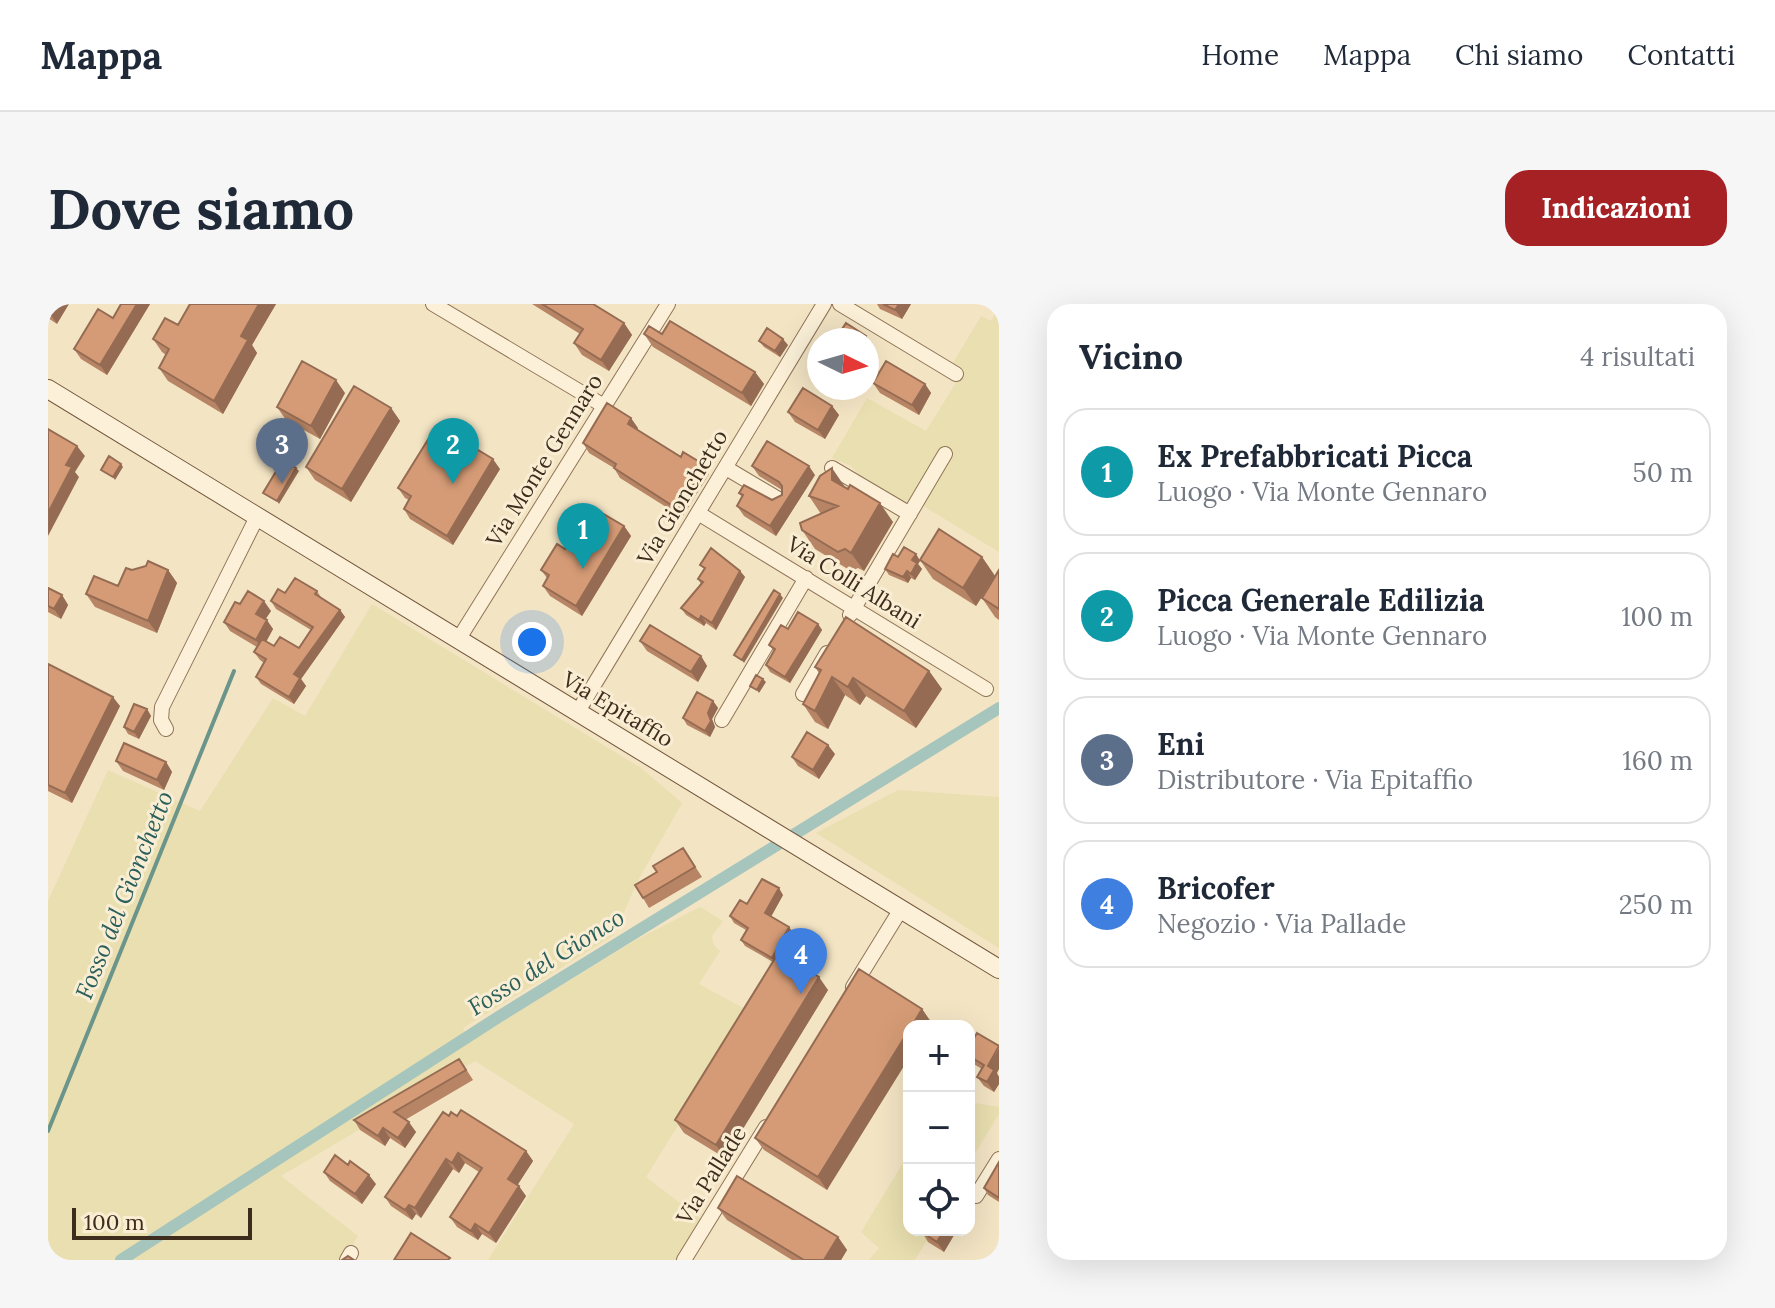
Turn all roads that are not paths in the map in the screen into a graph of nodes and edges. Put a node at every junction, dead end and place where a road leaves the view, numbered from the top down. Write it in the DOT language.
graph roads {
  1 [pos="433,304"];
  2 [pos="668,304"];
  3 [pos="824,304"];
  4 [pos="840,304"];
  5 [pos="956,374"];
  6 [pos="48,389"];
  7 [pos="604,406"];
  8 [pos="945,454"];
  9 [pos="726,468"];
  10 [pos="832,468"];
  11 [pos="780,500"];
  12 [pos="698,513"];
  13 [pos="910,514"];
  14 [pos="257,517"];
  15 [pos="806,578"];
  16 [pos="854,608"];
  17 [pos="458,640"];
  18 [pos="986,689"];
  19 [pos="803,694"];
  20 [pos="577,713"];
  21 [pos="722,720"];
  22 [pos="166,729"];
  23 [pos="901,909"];
  24 [pos="999,969"];
  25 [pos="843,1004"];
  26 [pos="776,1112"];
  27 [pos="999,1159"];
  28 [pos="976,1196"];
  29 [pos="684,1260"];
  1 -- 7 [label="street"];
  2 -- 7 [label="street, Via Monte Gennaro"];
  3 -- 9 [label="street, Via Gionchetto"];
  4 -- 5 [label="street"];
  6 -- 14 [label="main road, Via Epitaffio"];
  7 -- 17 [label="street, Via Monte Gennaro"];
  8 -- 13 [label="street"];
  9 -- 11 [label="street"];
  9 -- 12 [label="street, Via Gionchetto"];
  10 -- 13 [label="street"];
  12 -- 15 [label="street, Via Colli Albani"];
  12 -- 20 [label="street, Via Gionchetto"];
  13 -- 16 [label="street"];
  14 -- 17 [label="main road, Via Epitaffio"];
  14 -- 22 [label="street"];
  15 -- 16 [label="street, Via Colli Albani"];
  15 -- 21 [label="street"];
  16 -- 18 [label="street, Via Colli Albani"];
  16 -- 19 [label="street"];
  17 -- 20 [label="main road, Via Epitaffio"];
  20 -- 23 [label="main road, Via Epitaffio"];
  23 -- 24 [label="main road, Via Epitaffio"];
  23 -- 25 [label="street"];
  26 -- 29 [label="street, Via Pallade"];
  27 -- 28 [label="street"];
}
